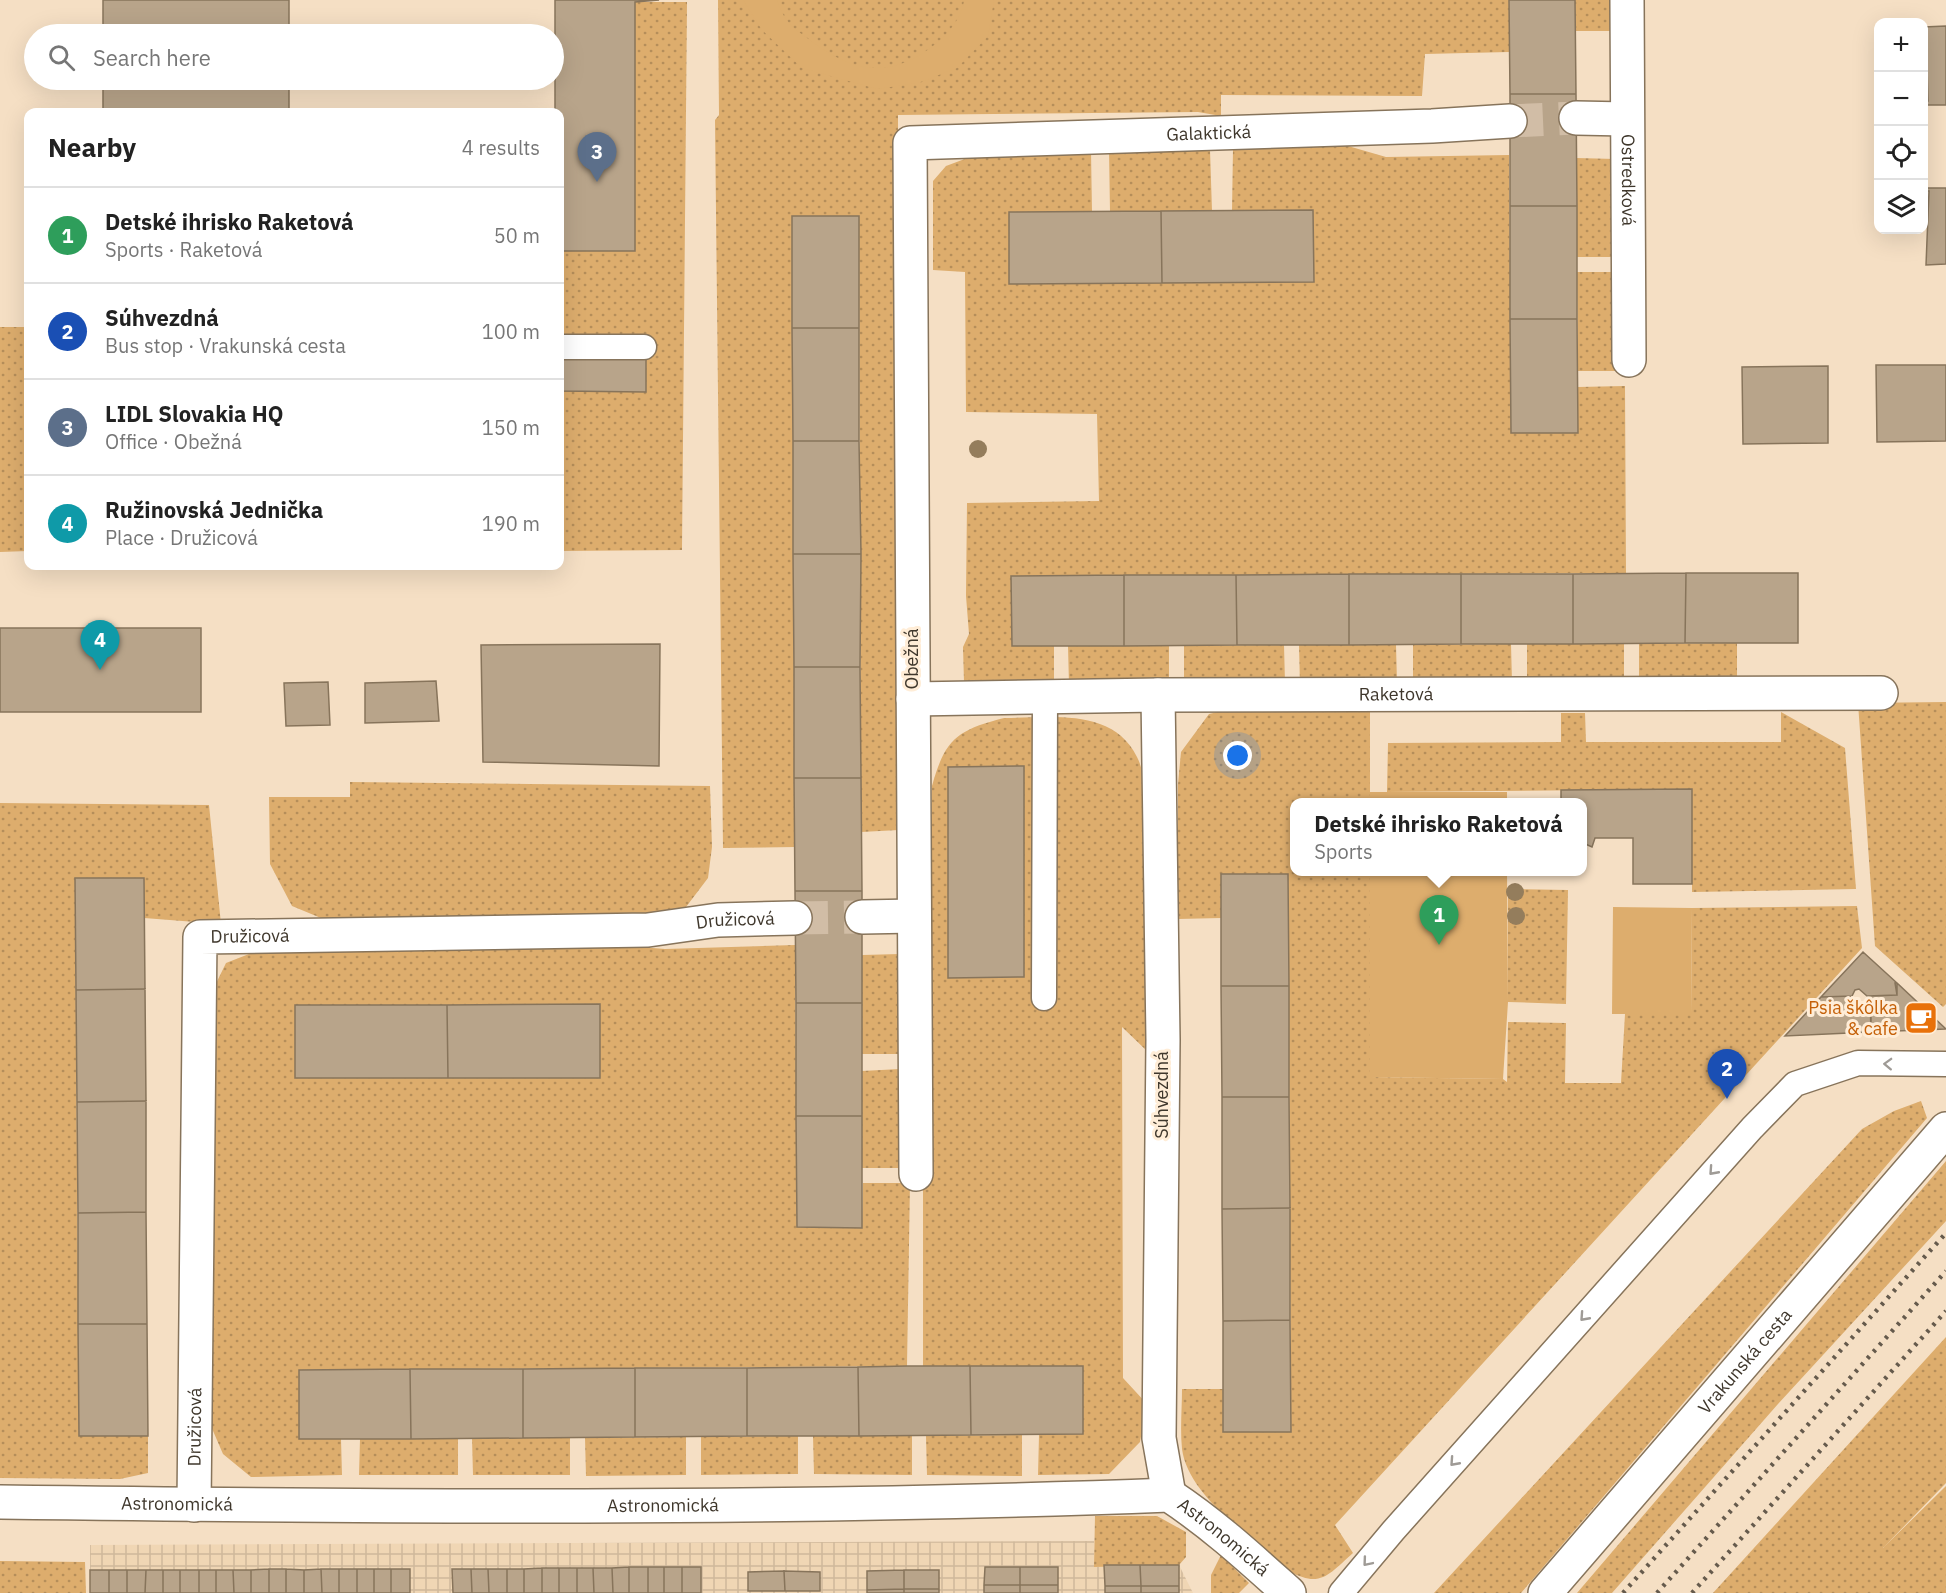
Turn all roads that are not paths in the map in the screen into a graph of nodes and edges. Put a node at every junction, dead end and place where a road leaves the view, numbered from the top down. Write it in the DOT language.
graph roads {
  1 [pos="1627,0"];
  2 [pos="1576,118"];
  3 [pos="1626,119"];
  4 [pos="1510,121"];
  5 [pos="910,143"];
  6 [pos="644,346"];
  7 [pos="564,347"];
  8 [pos="1629,360"];
  9 [pos="1881,693"];
  10 [pos="1158,695"];
  11 [pos="1045,697"];
  12 [pos="913,699"];
  13 [pos="914,916"];
  14 [pos="862,917"];
  15 [pos="795,918"];
  16 [pos="1044,998"];
  17 [pos="1946,1064"];
  18 [pos="1946,1129"];
  19 [pos="916,1174"];
  20 [pos="1169,1495"];
  21 [pos="0,1502"];
  22 [pos="194,1505"];
  23 [pos="1289,1593"];
  24 [pos="1341,1593"];
  25 [pos="1545,1593"];
  1 -- 3 [label="street, Ostredková"];
  2 -- 3 [label="street"];
  3 -- 8 [label="street, Ostredková"];
  4 -- 5 [label="street, Galaktická"];
  5 -- 12 [label="street, Obežná"];
  6 -- 7 [label="lane"];
  9 -- 10 [label="street, Raketová"];
  10 -- 11 [label="street, Raketová"];
  10 -- 20 [label="street, Súhvezdná"];
  11 -- 12 [label="street, Raketová"];
  11 -- 16 [label="lane"];
  12 -- 13 [label="street, Obežná"];
  13 -- 14 [label="street"];
  13 -- 19 [label="street, Obežná"];
  15 -- 22 [label="street, Družicová"];
  17 -- 24 [label="lane, one-way"];
  18 -- 25 [label="street, Vrakunská cesta"];
  20 -- 22 [label="street, Astronomická"];
  20 -- 23 [label="street, Astronomická"];
  21 -- 22 [label="street, Astronomická"];
}
